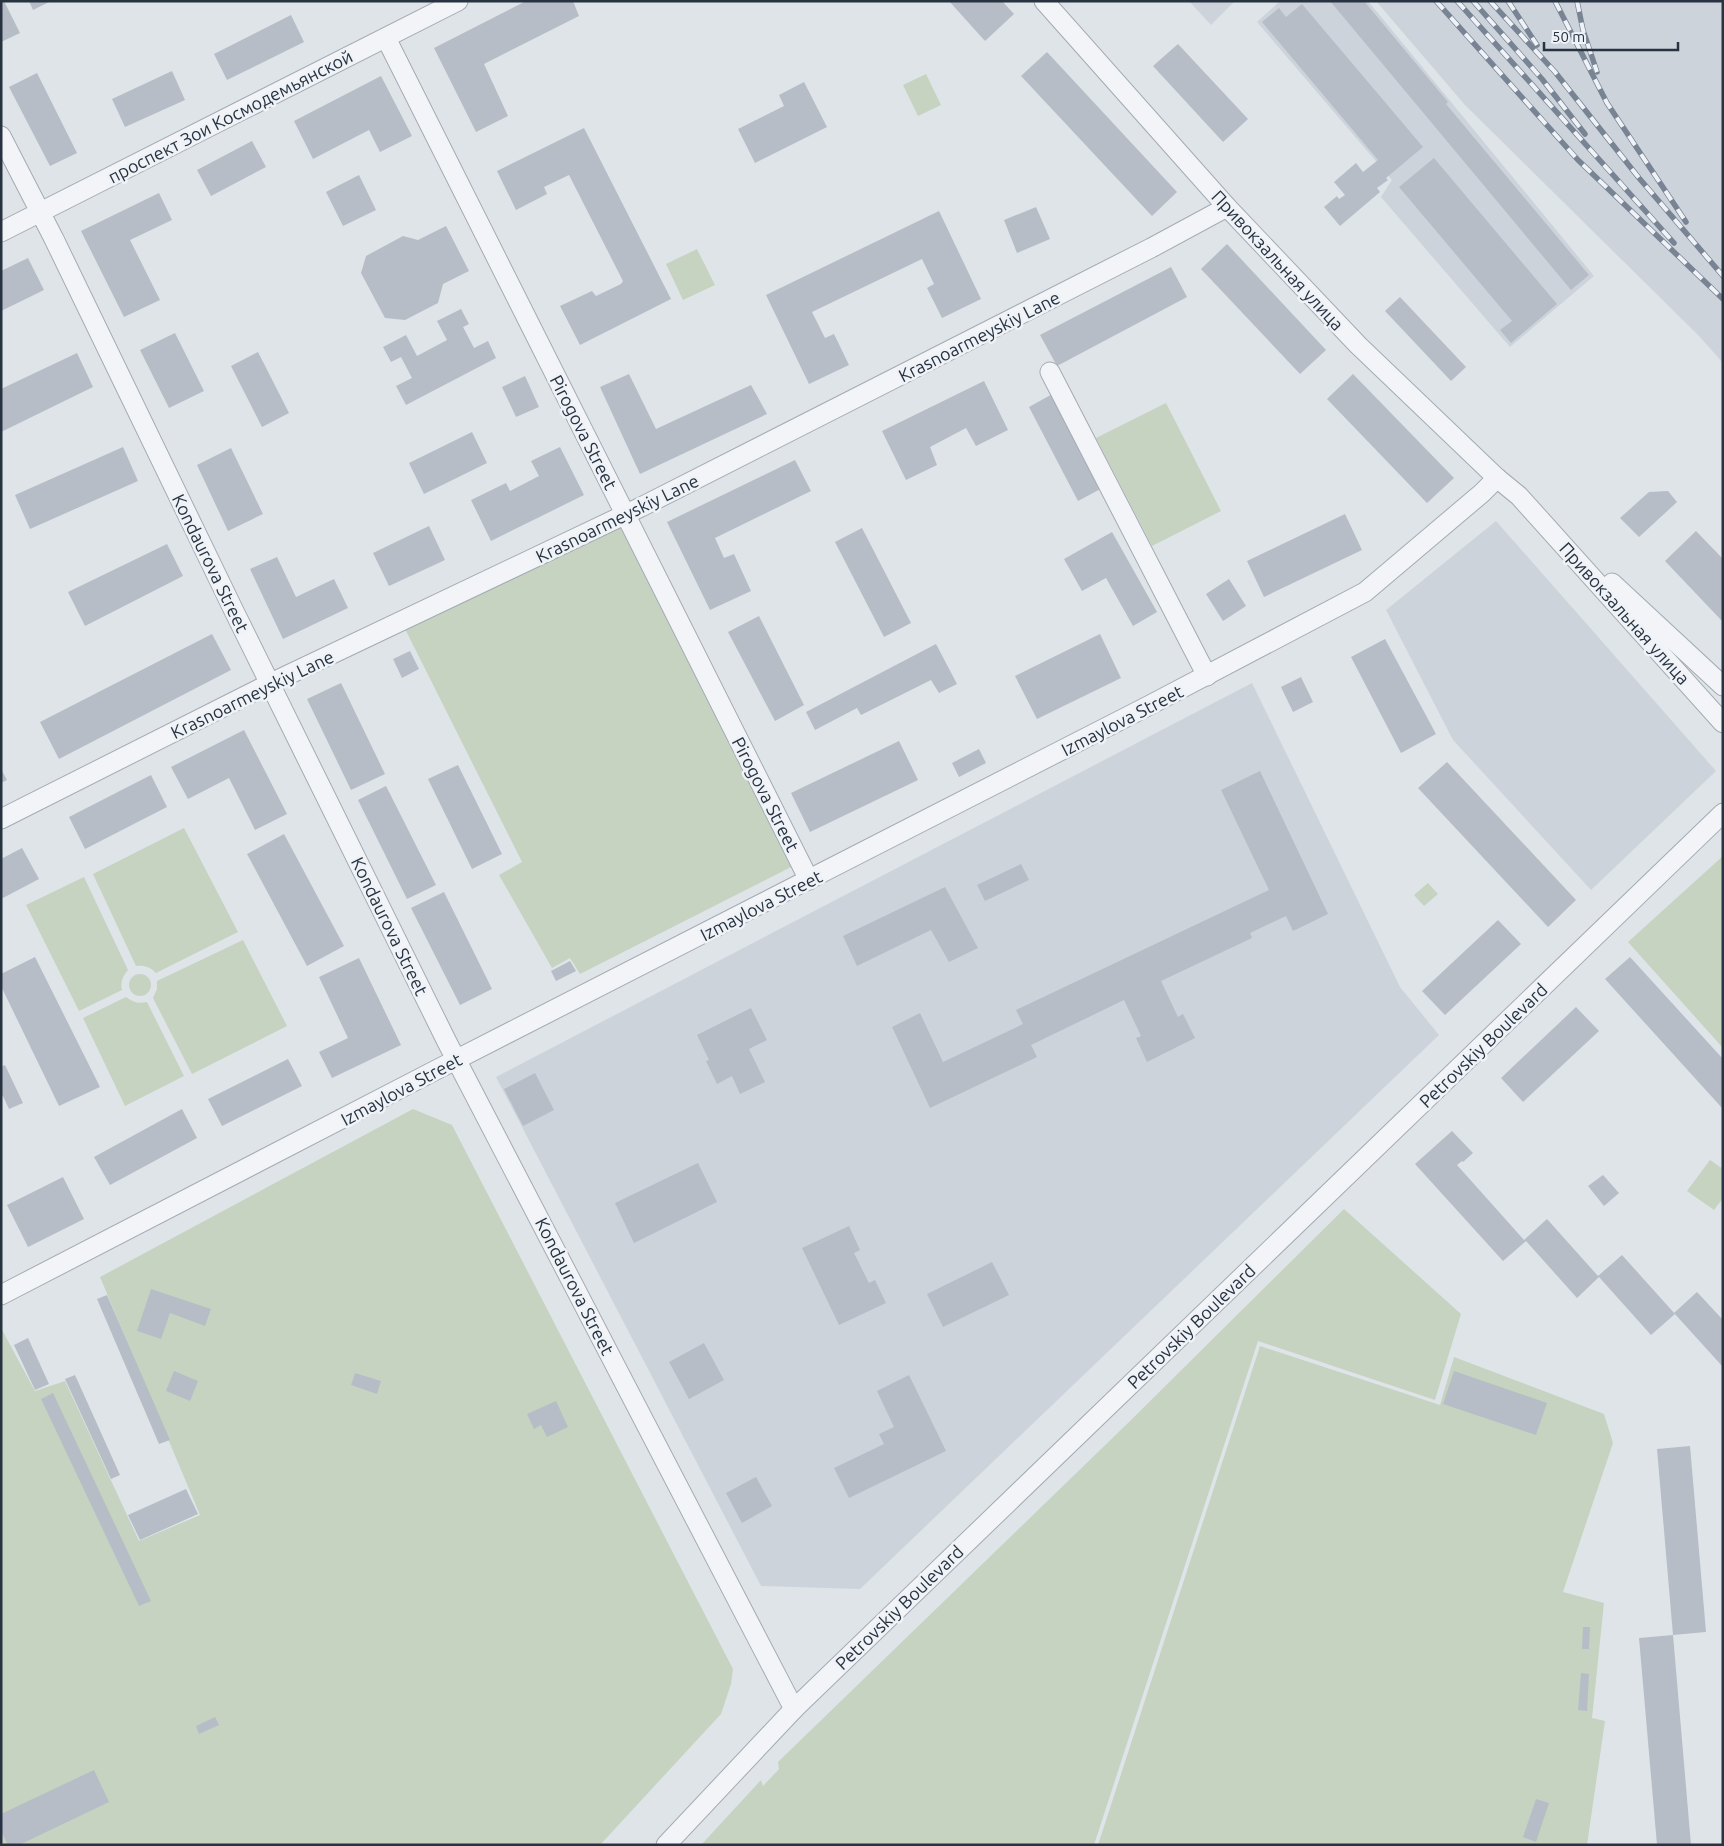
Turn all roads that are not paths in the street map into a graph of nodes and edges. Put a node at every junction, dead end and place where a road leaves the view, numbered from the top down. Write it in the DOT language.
graph roads {
  1 [pos="458,1"];
  2 [pos="1044,1"];
  3 [pos="386,38"];
  4 [pos="1,136"];
  5 [pos="1227,207"];
  6 [pos="40,211"];
  7 [pos="1,232"];
  8 [pos="1050,372"];
  9 [pos="1497,478"];
  10 [pos="1526,504"];
  11 [pos="626,515"];
  12 [pos="1206,676"];
  13 [pos="271,683"];
  14 [pos="1723,686"];
  15 [pos="1723,723"];
  16 [pos="1723,813"];
  17 [pos="1,819"];
  18 [pos="809,880"];
  19 [pos="457,1060"];
  20 [pos="1,1295"];
  21 [pos="794,1709"];
  22 [pos="666,1845"];
  1 -- 3 [label="street, проспект Зои Космодемьянской"];
  2 -- 5 [label="street, Привокзальная улица"];
  3 -- 6 [label="street, проспект Зои Космодемьянской"];
  3 -- 11 [label="street, Pirogova Street"];
  4 -- 6 [label="street, Kondaurova Street"];
  5 -- 9 [label="street, Привокзальная улица"];
  5 -- 11 [label="street, Krasnoarmeyskiy Lane"];
  6 -- 7 [label="street, проспект Зои Космодемьянской"];
  6 -- 13 [label="street, Kondaurova Street"];
  8 -- 12 [label="street"];
  9 -- 10 [label="street, Привокзальная улица"];
  9 -- 12 [label="street, Izmaylova Street"];
  10 -- 14 [label="street, Привокзальная улица"];
  10 -- 15 [label="street, Привокзальная улица"];
  11 -- 13 [label="street, Krasnoarmeyskiy Lane"];
  11 -- 18 [label="street, Pirogova Street"];
  12 -- 18 [label="street, Izmaylova Street"];
  13 -- 17 [label="street, Krasnoarmeyskiy Lane"];
  13 -- 19 [label="street, Kondaurova Street"];
  16 -- 21 [label="street, Petrovskiy Boulevard"];
  18 -- 19 [label="street, Izmaylova Street"];
  19 -- 20 [label="street, Izmaylova Street"];
  19 -- 21 [label="street, Kondaurova Street"];
  21 -- 22 [label="street, Petrovskiy Boulevard"];
}
